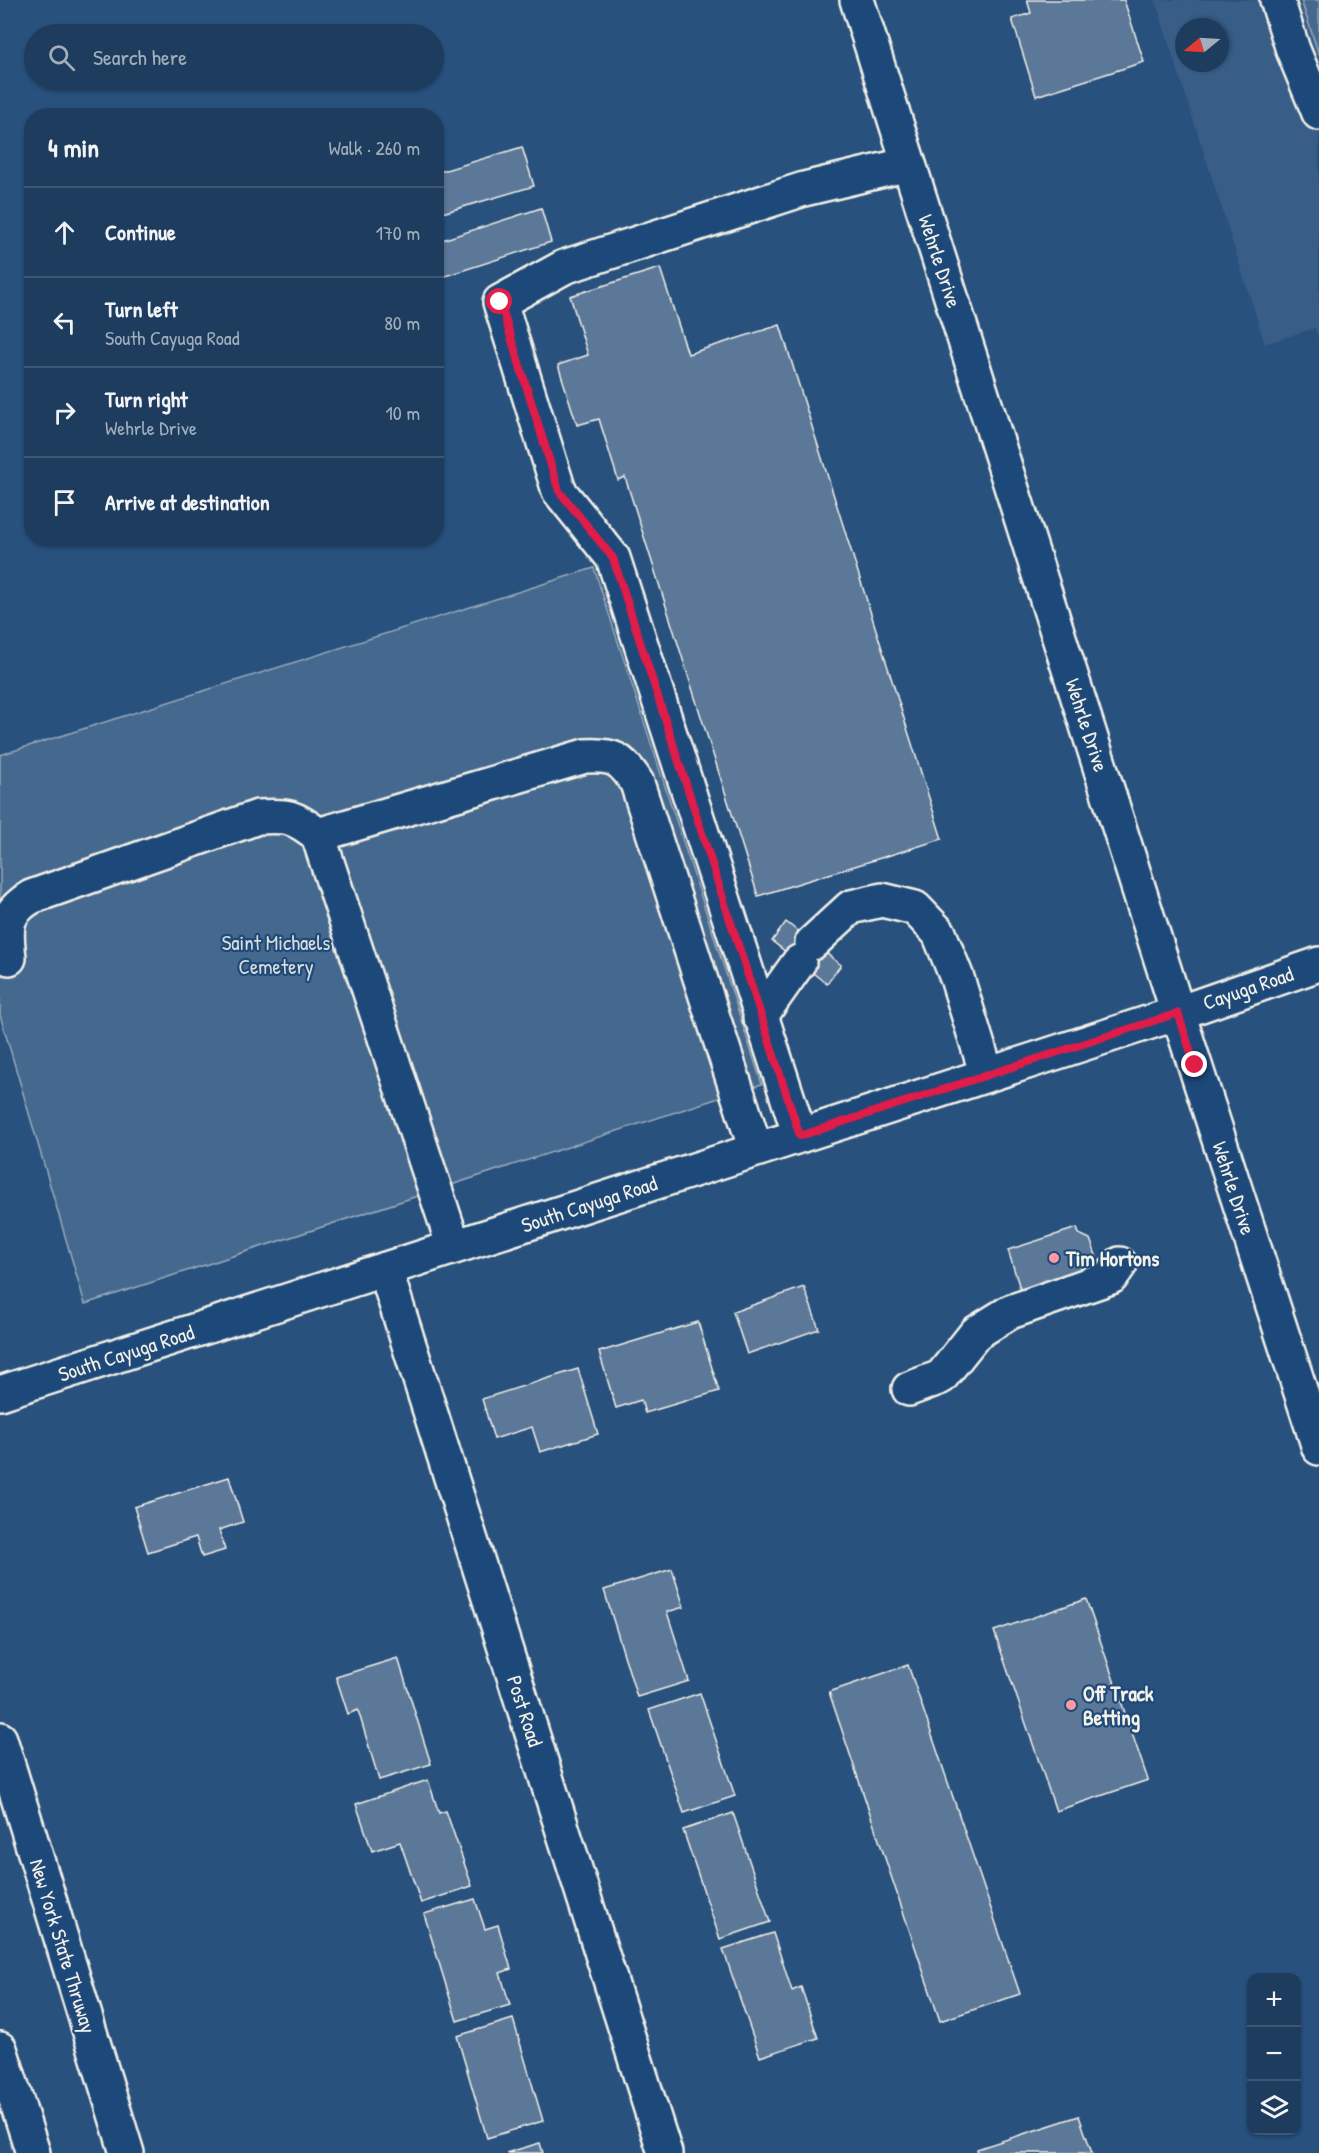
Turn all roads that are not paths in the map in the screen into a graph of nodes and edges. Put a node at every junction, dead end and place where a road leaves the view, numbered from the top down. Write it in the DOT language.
graph roads {
  1 [pos="857,0"];
  2 [pos="1278,0"];
  3 [pos="1319,113"];
  4 [pos="909,164"];
  5 [pos="318,835"];
  6 [pos="9,958"];
  7 [pos="1319,964"];
  8 [pos="1178,1013"];
  9 [pos="760,1017"];
  10 [pos="987,1075"];
  11 [pos="800,1136"];
  12 [pos="756,1150"];
  13 [pos="454,1247"];
  14 [pos="1120,1264"];
  15 [pos="385,1269"];
  16 [pos="909,1389"];
  17 [pos="0,1393"];
  18 [pos="1319,1448"];
  19 [pos="0,1738"];
  20 [pos="0,2049"];
  21 [pos="33,2153"];
  22 [pos="127,2153"];
  23 [pos="665,2153"];
  1 -- 4 [label="main road, Wehrle Drive"];
  2 -- 3 [label="main road"];
  4 -- 8 [label="main road, Wehrle Drive"];
  4 -- 9 [label="main road"];
  5 -- 6 [label="main road"];
  5 -- 12 [label="main road"];
  5 -- 13 [label="main road"];
  7 -- 8 [label="main road, Cayuga Road"];
  8 -- 10 [label="main road, South Cayuga Road"];
  8 -- 18 [label="main road, Wehrle Drive"];
  9 -- 10 [label="main road"];
  9 -- 11 [label="main road"];
  10 -- 11 [label="main road, South Cayuga Road"];
  11 -- 12 [label="main road, South Cayuga Road"];
  12 -- 13 [label="main road, South Cayuga Road"];
  13 -- 15 [label="main road, South Cayuga Road"];
  14 -- 16 [label="main road"];
  15 -- 17 [label="main road, South Cayuga Road"];
  15 -- 23 [label="main road, Post Road"];
  19 -- 22 [label="main road, New York State Thruway"];
  20 -- 21 [label="main road"];
}
